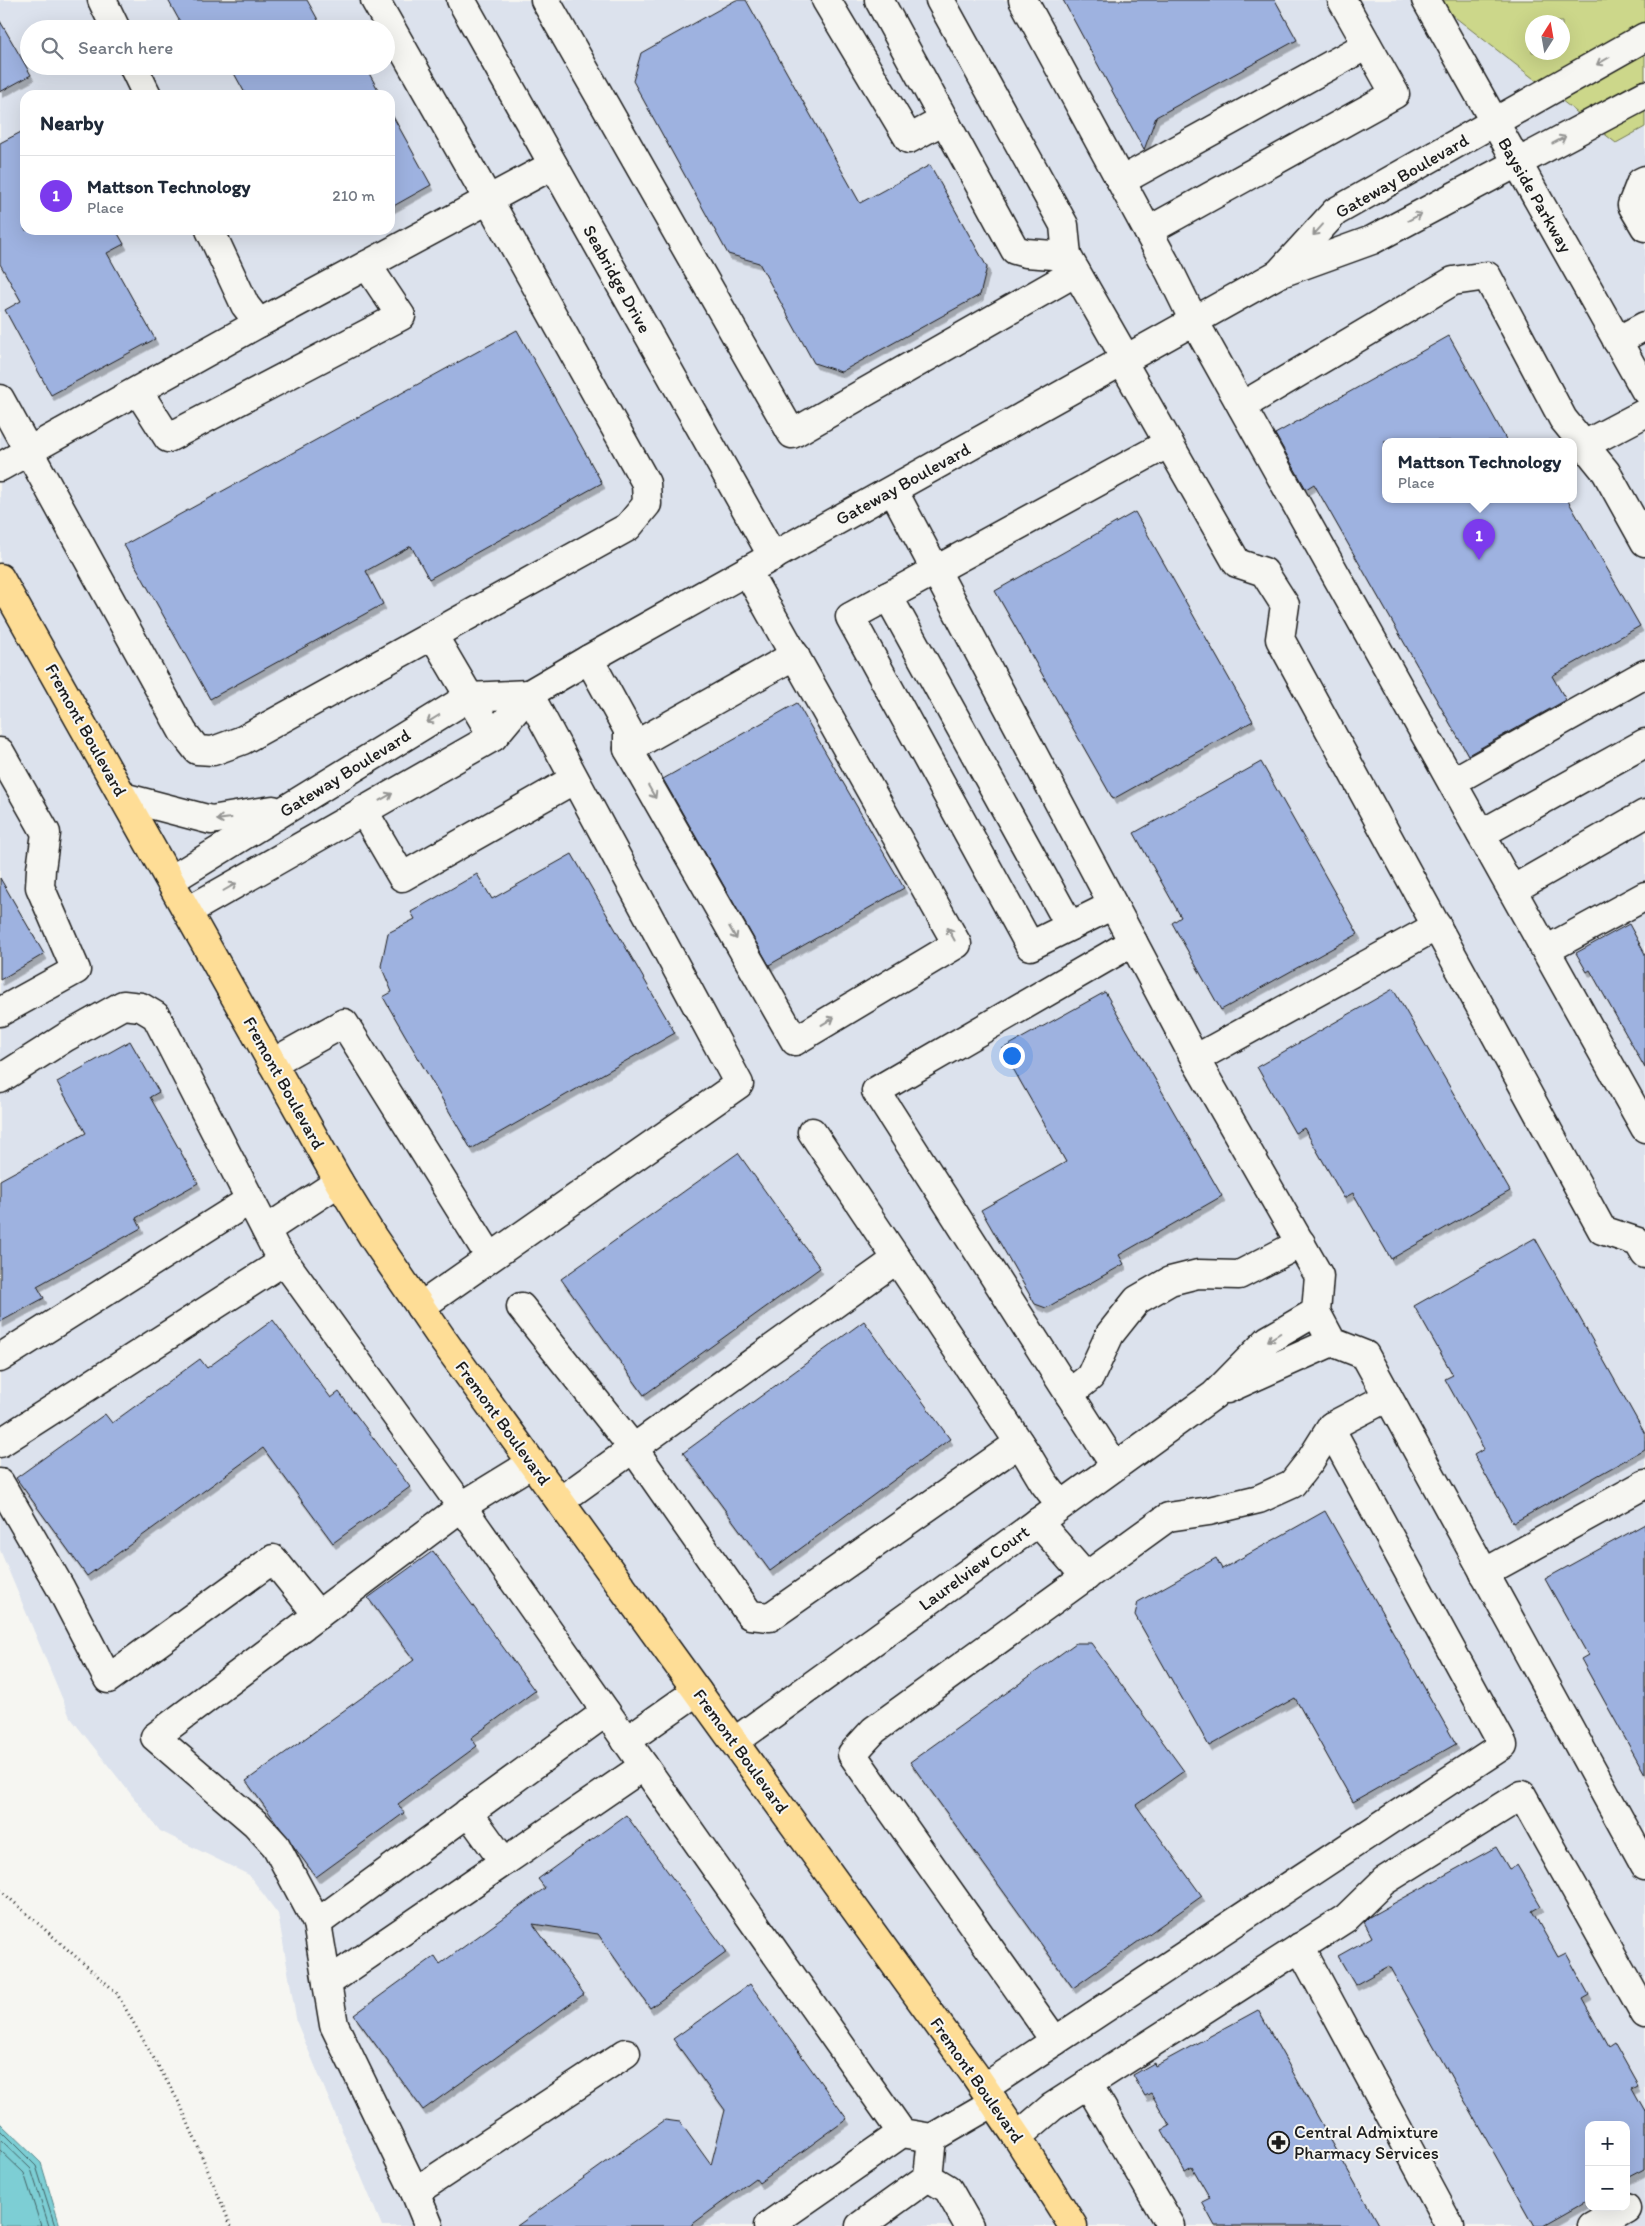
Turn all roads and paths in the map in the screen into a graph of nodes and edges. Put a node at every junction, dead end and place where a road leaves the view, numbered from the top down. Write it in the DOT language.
graph roads {
  1 [pos="102,0"];
  2 [pos="375,0"];
  3 [pos="461,0"];
  4 [pos="545,0"];
  5 [pos="826,0"];
  6 [pos="879,0"];
  7 [pos="940,0"];
  8 [pos="1022,0"];
  9 [pos="1342,0"];
  10 [pos="1426,0"];
  11 [pos="112,20"];
  12 [pos="386,20"];
  13 [pos="395,35"];
  14 [pos="1645,37"];
  15 [pos="1368,45"];
  16 [pos="137,75"];
  17 [pos="145,90"];
  18 [pos="1645,95"];
  19 [pos="944,120"];
  20 [pos="1494,123"];
  21 [pos="1516,163"];
  22 [pos="553,165"];
  23 [pos="1645,180"];
  24 [pos="1121,181"];
  25 [pos="488,199"];
  26 [pos="1645,227"];
  27 [pos="1148,231"];
  28 [pos="212,235"];
  29 [pos="1071,264"];
  30 [pos="367,265"];
  31 [pos="1278,274"];
  32 [pos="1194,321"];
  33 [pos="259,323"];
  34 [pos="1645,326"];
  35 [pos="1617,341"];
  36 [pos="1124,360"];
  37 [pos="138,390"];
  38 [pos="1645,390"];
  39 [pos="0,399"];
  40 [pos="1242,406"];
  41 [pos="1645,413"];
  42 [pos="1169,443"];
  43 [pos="1584,445"];
  44 [pos="28,452"];
  45 [pos="0,467"];
  46 [pos="893,490"];
  47 [pos="1645,542"];
  48 [pos="773,557"];
  49 [pos="935,569"];
  50 [pos="747,571"];
  51 [pos="0,578"];
  52 [pos="888,596"];
  53 [pos="433,635"];
  54 [pos="795,655"];
  55 [pos="589,659"];
  56 [pos="1645,674"];
  57 [pos="528,694"];
  58 [pos="469,697"];
  59 [pos="493,737"];
  60 [pos="1645,742"];
  61 [pos="628,749"];
  62 [pos="0,752"];
  63 [pos="573,780"];
  64 [pos="1452,782"];
  65 [pos="124,797"];
  66 [pos="290,807"];
  67 [pos="363,810"];
  68 [pos="1645,814"];
  69 [pos="1481,834"];
  70 [pos="170,880"];
  71 [pos="1512,890"];
  72 [pos="1645,896"];
  73 [pos="1113,904"];
  74 [pos="188,911"];
  75 [pos="1070,926"];
  76 [pos="1437,926"];
  77 [pos="1132,942"];
  78 [pos="1546,950"];
  79 [pos="0,1012"];
  80 [pos="1194,1059"];
  81 [pos="272,1063"];
  82 [pos="0,1079"];
  83 [pos="1645,1128"];
  84 [pos="812,1132"];
  85 [pos="339,1182"];
  86 [pos="250,1200"];
  87 [pos="266,1230"];
  88 [pos="1301,1243"];
  89 [pos="1645,1254"];
  90 [pos="490,1258"];
  91 [pos="897,1259"];
  92 [pos="284,1261"];
  93 [pos="420,1307"];
  94 [pos="521,1307"];
  95 [pos="1316,1312"];
  96 [pos="1332,1342"];
  97 [pos="0,1358"];
  98 [pos="1069,1394"];
  99 [pos="1214,1395"];
  100 [pos="1388,1397"];
  101 [pos="1332,1426"];
  102 [pos="0,1443"];
  103 [pos="1019,1443"];
  104 [pos="633,1448"];
  105 [pos="532,1463"];
  106 [pos="1115,1466"];
  107 [pos="0,1484"];
  108 [pos="1645,1484"];
  109 [pos="560,1501"];
  110 [pos="1061,1505"];
  111 [pos="462,1507"];
  112 [pos="1038,1522"];
  113 [pos="1484,1573"];
  114 [pos="1086,1577"];
  115 [pos="318,1615"];
  116 [pos="697,1691"];
  117 [pos="606,1712"];
  118 [pos="626,1741"];
  119 [pos="734,1742"];
  120 [pos="644,1766"];
  121 [pos="468,1812"];
  122 [pos="504,1862"];
  123 [pos="1645,1866"];
  124 [pos="0,1890"];
  125 [pos="316,1923"];
  126 [pos="1300,1947"];
  127 [pos="327,1983"];
  128 [pos="1645,2014"];
  129 [pos="1055,2041"];
  130 [pos="626,2052"];
  131 [pos="1088,2084"];
  132 [pos="989,2095"];
  133 [pos="902,2134"];
  134 [pos="1017,2137"];
  135 [pos="932,2138"];
  136 [pos="928,2177"];
  137 [pos="416,2192"];
  138 [pos="1645,2197"];
  139 [pos="1630,2205"];
  140 [pos="1619,2211"];
  141 [pos="230,2226"];
  142 [pos="429,2226"];
  143 [pos="768,2226"];
  144 [pos="860,2226"];
  145 [pos="969,2226"];
  146 [pos="1073,2226"];
  147 [pos="1171,2226"];
  148 [pos="1450,2226"];
  149 [pos="1592,2226"];
  1 -- 11 [label="street"];
  2 -- 12 [label="street"];
  3 -- 22 [label="street, Seabridge Drive"];
  4 -- 29 [label="street"];
  5 -- 19 [label="street"];
  6 -- 19 [label="street"];
  7 -- 29 [label="street"];
  8 -- 24 [label="street"];
  9 -- 15 [label="street"];
  10 -- 20 [label="street, Bayside Parkway"];
  13 -- 25 [label="street"];
  14 -- 20 [label="street, Gateway Boulevard, one-way"];
  15 -- 24 [label="street"];
  15 -- 27 [label="street"];
  16 -- 17 [label="street"];
  21 -- 18 [label="street, Gateway Boulevard, one-way"];
  19 -- 29 [label="street"];
  20 -- 21 [label="street, Bayside Parkway"];
  20 -- 31 [label="street, Gateway Boulevard, one-way"];
  31 -- 21 [label="street, Gateway Boulevard, one-way"];
  21 -- 35 [label="street, Bayside Parkway"];
  22 -- 25 [label="street"];
  22 -- 48 [label="street, Seabridge Drive"];
  23 -- 26 [label="street"];
  24 -- 27 [label="street"];
  25 -- 30 [label="street"];
  25 -- 53 [label="street"];
  27 -- 32 [label="street"];
  28 -- 33 [label="street"];
  29 -- 36 [label="street"];
  30 -- 33 [label="street"];
  30 -- 37 [label="street"];
  31 -- 32 [label="street, Gateway Boulevard"];
  32 -- 36 [label="street, Gateway Boulevard"];
  32 -- 40 [label="street"];
  33 -- 37 [label="street"];
  34 -- 35 [label="street"];
  35 -- 38 [label="street, Bayside Parkway"];
  36 -- 42 [label="street"];
  36 -- 46 [label="street, Gateway Boulevard"];
  37 -- 44 [label="street"];
  39 -- 44 [label="street"];
  40 -- 43 [label="street"];
  40 -- 64 [label="street"];
  41 -- 43 [label="street"];
  42 -- 49 [label="street"];
  42 -- 76 [label="street"];
  43 -- 47 [label="street"];
  44 -- 45 [label="street"];
  44 -- 53 [label="street"];
  46 -- 48 [label="street, Gateway Boulevard"];
  46 -- 49 [label="street"];
  48 -- 50 [label="street, Gateway Boulevard"];
  49 -- 52 [label="street"];
  49 -- 73 [label="street"];
  50 -- 54 [label="street"];
  50 -- 55 [label="street, Gateway Boulevard"];
  51 -- 65 [label="main road, Fremont Boulevard"];
  52 -- 75 [label="street"];
  52 -- 75 [label="street"];
  53 -- 58 [label="street"];
  54 -- 61 [label="street"];
  61 -- 54 [label="street, one-way"];
  55 -- 57 [label="street, Gateway Boulevard"];
  55 -- 61 [label="street"];
  56 -- 64 [label="street"];
  57 -- 58 [label="street, Gateway Boulevard"];
  57 -- 59 [label="street, Gateway Boulevard"];
  57 -- 63 [label="street"];
  58 -- 59 [label="street"];
  58 -- 66 [label="street, Gateway Boulevard, one-way"];
  67 -- 59 [label="street, Gateway Boulevard, one-way"];
  60 -- 69 [label="street"];
  62 -- 79 [label="street"];
  63 -- 67 [label="street"];
  63 -- 90 [label="street"];
  64 -- 69 [label="street"];
  66 -- 65 [label="street, one-way"];
  65 -- 70 [label="main road, Fremont Boulevard"];
  66 -- 70 [label="street, Gateway Boulevard"];
  74 -- 67 [label="street, Gateway Boulevard, one-way"];
  68 -- 71 [label="street"];
  69 -- 71 [label="street"];
  70 -- 74 [label="main road, Fremont Boulevard"];
  71 -- 78 [label="street"];
  72 -- 78 [label="street"];
  73 -- 75 [label="street"];
  73 -- 77 [label="street"];
  74 -- 81 [label="main road, Fremont Boulevard"];
  76 -- 80 [label="street"];
  76 -- 89 [label="street"];
  77 -- 80 [label="street"];
  77 -- 98 [label="street"];
  78 -- 83 [label="street"];
  80 -- 88 [label="street"];
  81 -- 85 [label="main road, Fremont Boulevard"];
  81 -- 90 [label="street"];
  82 -- 86 [label="street"];
  84 -- 91 [label="street"];
  85 -- 87 [label="street"];
  85 -- 93 [label="main road, Fremont Boulevard"];
  86 -- 87 [label="street"];
  86 -- 97 [label="street"];
  87 -- 92 [label="street"];
  88 -- 95 [label="street"];
  88 -- 98 [label="street"];
  90 -- 93 [label="street"];
  91 -- 103 [label="street"];
  91 -- 104 [label="street"];
  92 -- 102 [label="street"];
  92 -- 111 [label="street"];
  93 -- 105 [label="main road, Fremont Boulevard"];
  94 -- 104 [label="street"];
  95 -- 96 [label="street"];
  95 -- 99 [label="street, one-way"];
  96 -- 99 [label="street"];
  96 -- 100 [label="street"];
  98 -- 106 [label="street"];
  99 -- 106 [label="street, Laurelview Court"];
  100 -- 101 [label="street"];
  100 -- 113 [label="street"];
  101 -- 114 [label="street"];
  101 -- 129 [label="street"];
  103 -- 104 [label="street"];
  103 -- 110 [label="street"];
  104 -- 109 [label="street"];
  105 -- 109 [label="main road, Fremont Boulevard"];
  105 -- 111 [label="street"];
  106 -- 110 [label="street, Laurelview Court"];
  107 -- 115 [label="street"];
  108 -- 113 [label="street"];
  109 -- 116 [label="main road, Fremont Boulevard"];
  110 -- 112 [label="street, Laurelview Court"];
  111 -- 115 [label="street"];
  111 -- 117 [label="street"];
  112 -- 114 [label="street"];
  112 -- 119 [label="street, Laurelview Court"];
  113 -- 123 [label="street"];
  114 -- 129 [label="street"];
  115 -- 125 [label="street"];
  116 -- 118 [label="street"];
  116 -- 119 [label="main road, Fremont Boulevard"];
  117 -- 118 [label="street"];
  117 -- 121 [label="street"];
  118 -- 120 [label="street"];
  119 -- 132 [label="main road, Fremont Boulevard"];
  120 -- 122 [label="street"];
  120 -- 133 [label="street"];
  121 -- 122 [label="street"];
  121 -- 125 [label="street"];
  122 -- 127 [label="street"];
  124 -- 141 [label="path"];
  125 -- 127 [label="street"];
  126 -- 128 [label="street"];
  126 -- 131 [label="street"];
  126 -- 148 [label="street"];
  127 -- 137 [label="street"];
  129 -- 132 [label="street"];
  130 -- 137 [label="street"];
  131 -- 134 [label="street"];
  131 -- 147 [label="street"];
  132 -- 134 [label="main road, Fremont Boulevard"];
  132 -- 135 [label="street"];
  133 -- 135 [label="street"];
  133 -- 143 [label="street"];
  134 -- 146 [label="main road, Fremont Boulevard"];
  135 -- 136 [label="street"];
  136 -- 144 [label="street"];
  136 -- 145 [label="street"];
  137 -- 142 [label="street"];
  138 -- 139 [label="street"];
  140 -- 149 [label="street"];
}
